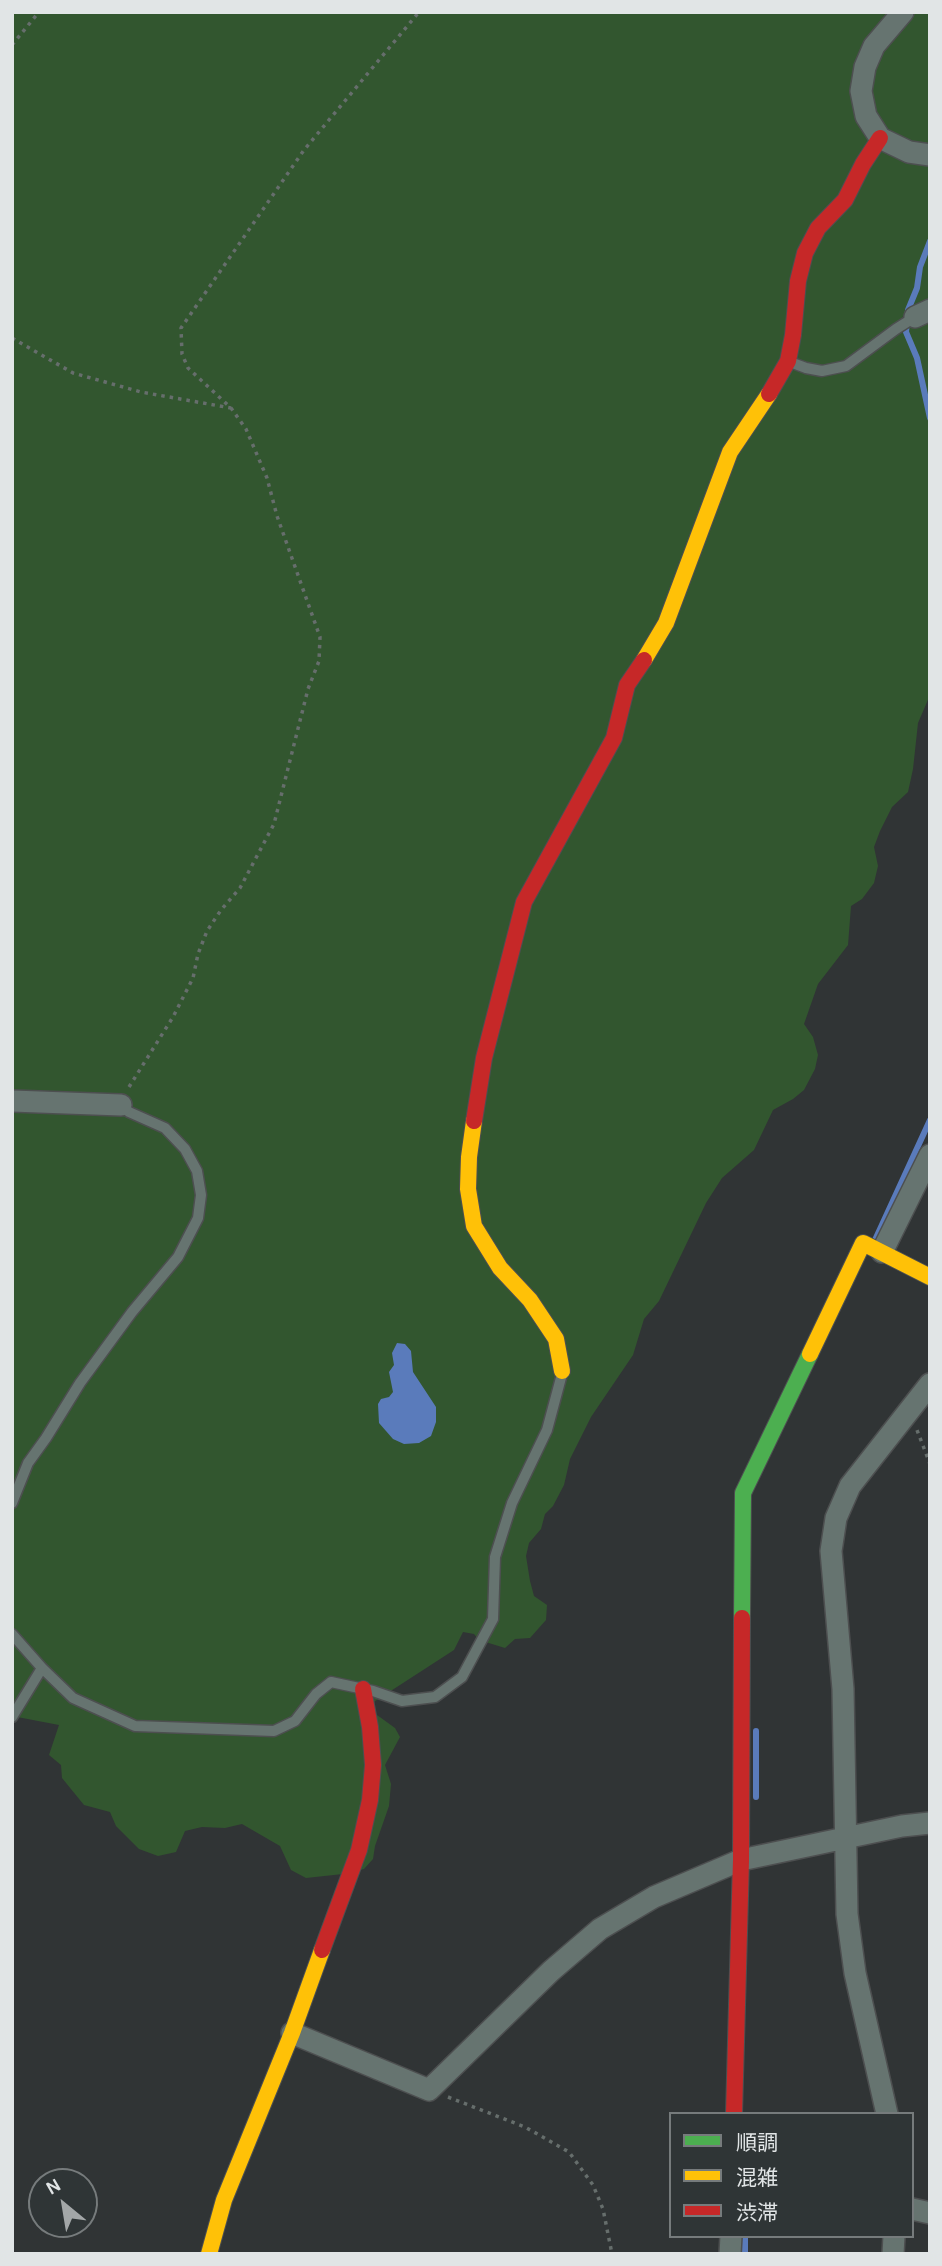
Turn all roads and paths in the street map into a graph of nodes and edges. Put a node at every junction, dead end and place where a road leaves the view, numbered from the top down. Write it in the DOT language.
graph roads {
  1 [pos="39,12"];
  2 [pos="419,12"];
  3 [pos="902,12"];
  4 [pos="12,45"];
  5 [pos="880,138"];
  6 [pos="930,155"];
  7 [pos="923,314"];
  8 [pos="12,338"];
  9 [pos="788,361"];
  10 [pos="231,408"];
  11 [pos="12,1101"];
  12 [pos="121,1105"];
  13 [pos="930,1155"];
  14 [pos="882,1252"];
  15 [pos="930,1277"];
  16 [pos="562,1371"];
  17 [pos="930,1384"];
  18 [pos="909,1411"];
  19 [pos="930,1464"];
  20 [pos="12,1503"];
  21 [pos="12,1634"];
  22 [pos="42,1668"];
  23 [pos="363,1689"];
  24 [pos="12,1717"];
  25 [pos="930,1823"];
  26 [pos="847,1838"];
  27 [pos="741,1860"];
  28 [pos="292,2033"];
  29 [pos="429,2090"];
  30 [pos="734,2112"];
  31 [pos="887,2112"];
  32 [pos="209,2254"];
  33 [pos="612,2254"];
  1 -- 4 [label="path"];
  2 -- 10 [label="path"];
  3 -- 5 [label="street"];
  5 -- 6 [label="street"];
  5 -- 9 [label="street"];
  7 -- 9 [label="lane"];
  8 -- 10 [label="path"];
  9 -- 16 [label="street"];
  10 -- 12 [label="path"];
  11 -- 12 [label="street"];
  12 -- 20 [label="lane"];
  13 -- 14 [label="street"];
  14 -- 15 [label="street"];
  14 -- 27 [label="street"];
  16 -- 23 [label="lane"];
  17 -- 18 [label="street"];
  18 -- 19 [label="path"];
  18 -- 26 [label="street"];
  21 -- 22 [label="lane"];
  22 -- 23 [label="lane"];
  22 -- 24 [label="lane"];
  23 -- 28 [label="street"];
  25 -- 26 [label="street"];
  26 -- 27 [label="street"];
  26 -- 31 [label="street"];
  27 -- 29 [label="street"];
  27 -- 30 [label="street"];
  28 -- 29 [label="street"];
  28 -- 32 [label="street"];
  29 -- 33 [label="path"];
}
